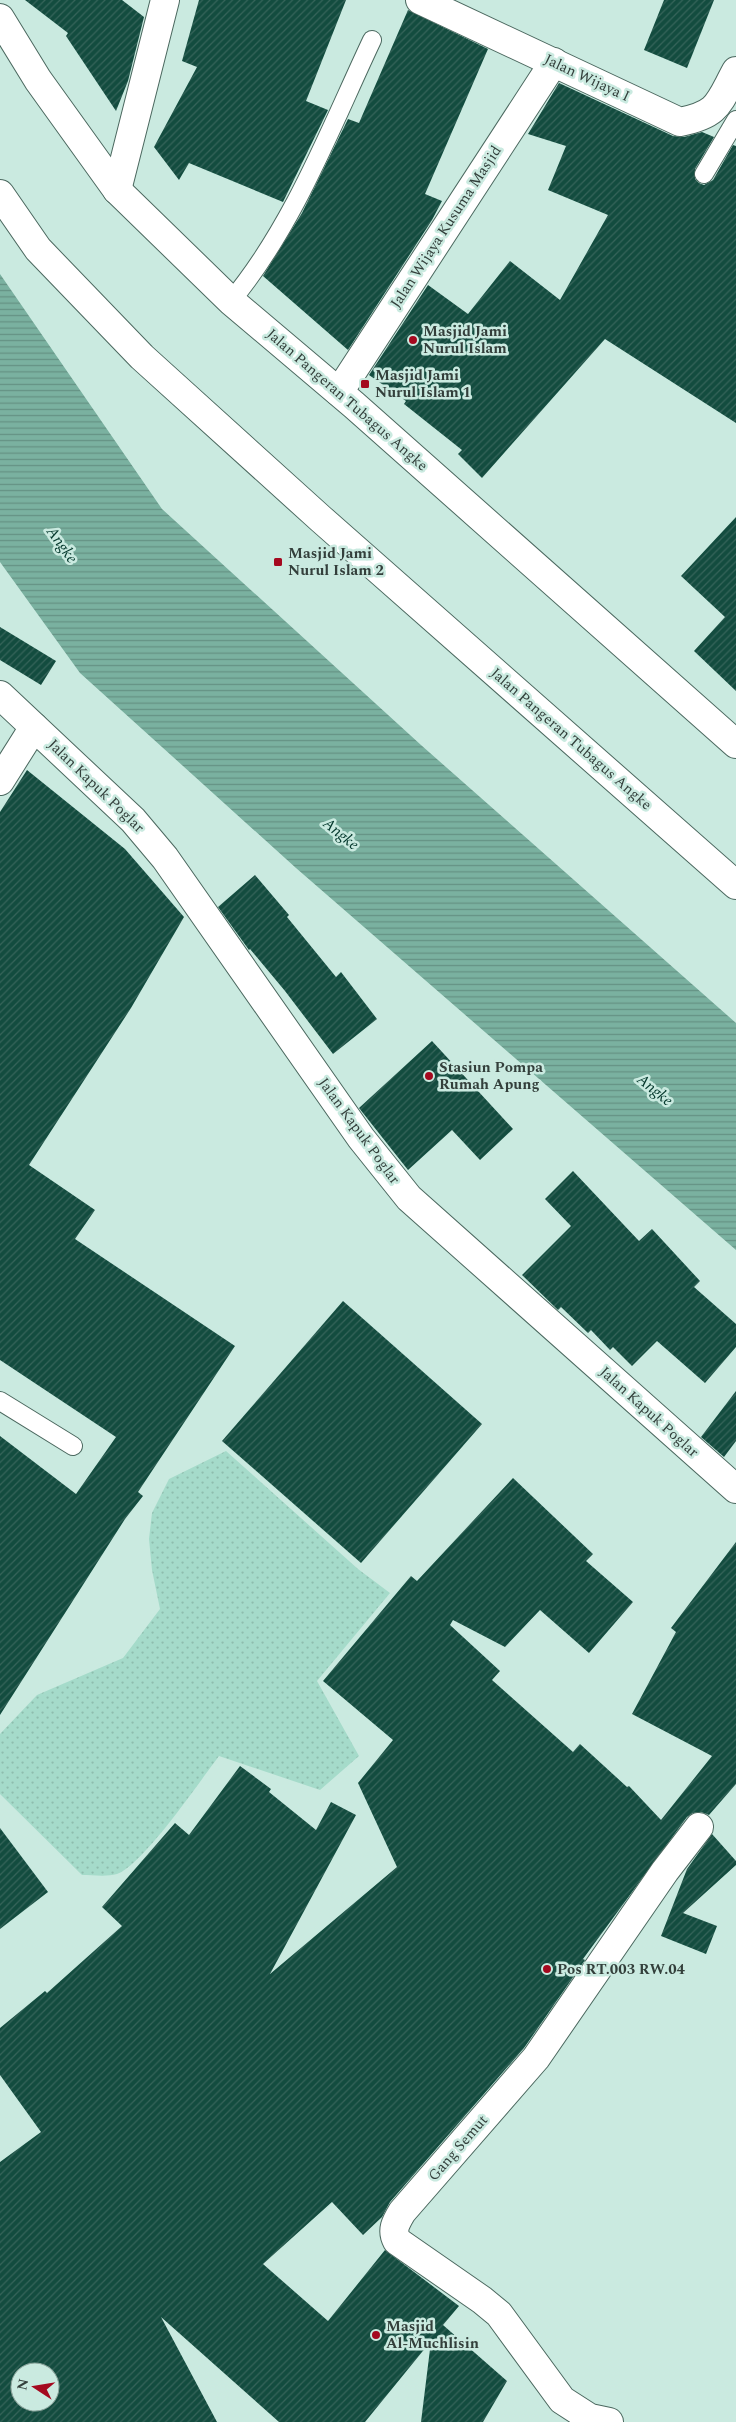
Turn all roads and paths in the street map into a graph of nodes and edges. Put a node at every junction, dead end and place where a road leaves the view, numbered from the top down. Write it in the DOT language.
graph roads {
  1 [pos="166,0"];
  2 [pos="420,0"];
  3 [pos="0,18"];
  4 [pos="372,40"];
  5 [pos="554,62"];
  6 [pos="736,71"];
  7 [pos="736,120"];
  8 [pos="704,174"];
  9 [pos="117,190"];
  10 [pos="0,194"];
  11 [pos="231,301"];
  12 [pos="339,392"];
  13 [pos="0,695"];
  14 [pos="34,727"];
  15 [pos="736,744"];
  16 [pos="0,781"];
  17 [pos="736,885"];
  18 [pos="0,1400"];
  19 [pos="73,1446"];
  20 [pos="736,1489"];
  21 [pos="699,1827"];
  22 [pos="609,2422"];
  1 -- 9 [label="street"];
  2 -- 5 [label="street, Jalan Wijaya I"];
  3 -- 9 [label="street, Jalan Pangeran Tubagus Angke"];
  4 -- 11 [label="lane"];
  5 -- 6 [label="street, Jalan Wijaya I"];
  5 -- 12 [label="street, Jalan Wijaya Kusuma Masjid"];
  7 -- 8 [label="lane"];
  9 -- 11 [label="street, Jalan Pangeran Tubagus Angke"];
  10 -- 17 [label="street, Jalan Pangeran Tubagus Angke"];
  11 -- 12 [label="street, Jalan Pangeran Tubagus Angke"];
  12 -- 15 [label="street, Jalan Pangeran Tubagus Angke"];
  13 -- 14 [label="street, Jalan Kapuk Poglar"];
  14 -- 16 [label="street"];
  14 -- 20 [label="street, Jalan Kapuk Poglar"];
  18 -- 19 [label="lane"];
  21 -- 22 [label="street, Gang Semut"];
}
